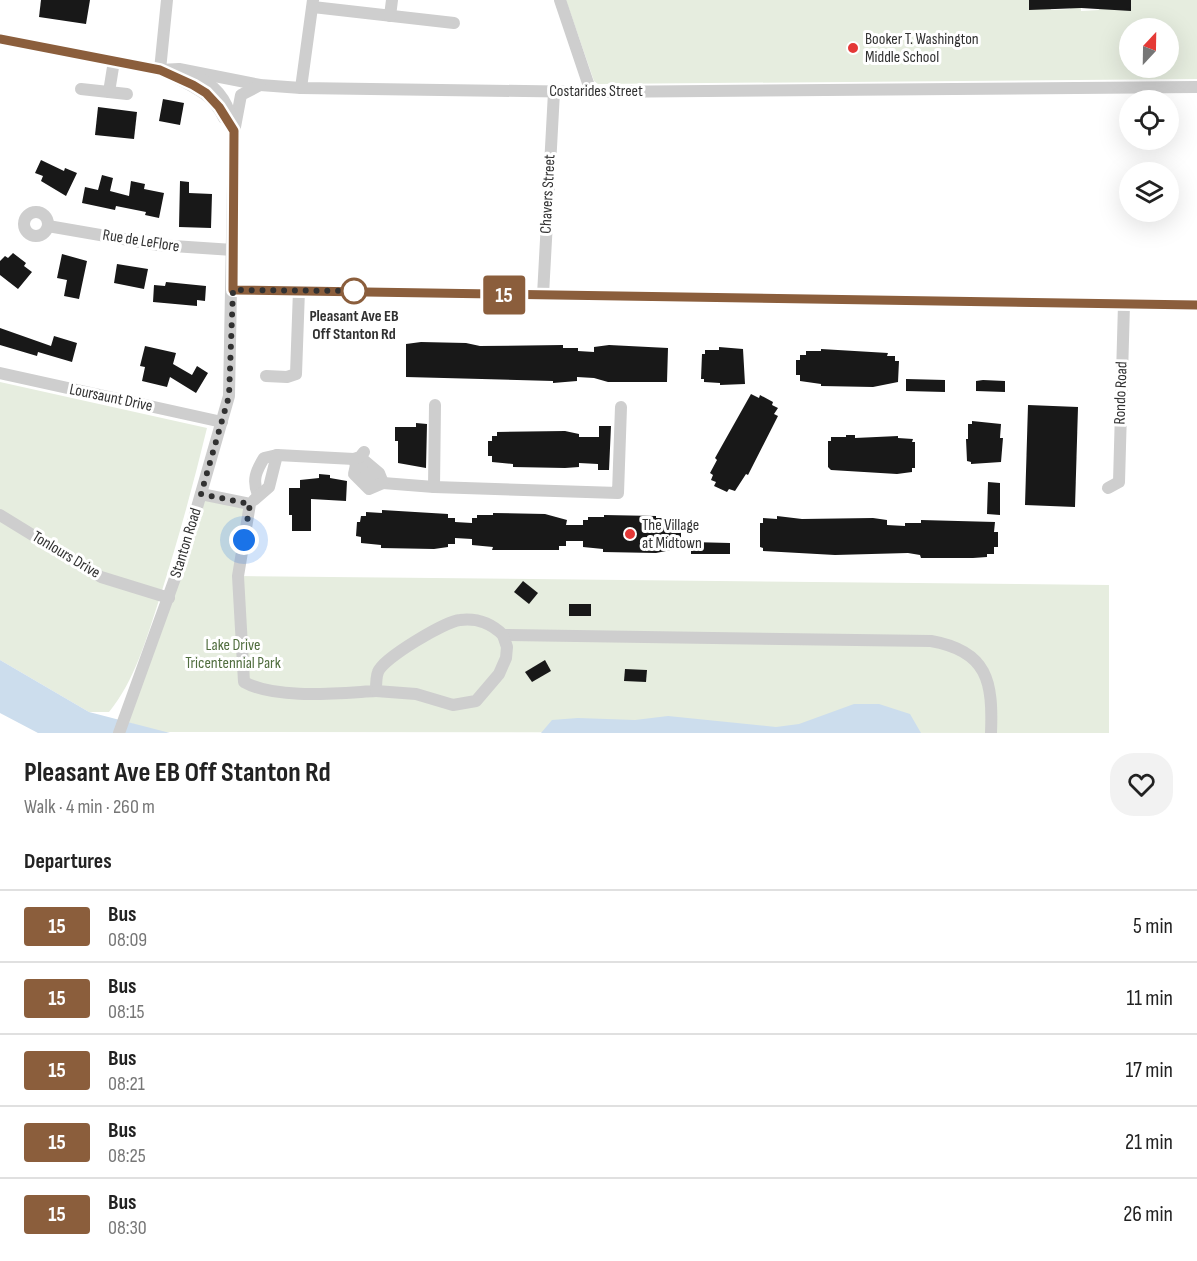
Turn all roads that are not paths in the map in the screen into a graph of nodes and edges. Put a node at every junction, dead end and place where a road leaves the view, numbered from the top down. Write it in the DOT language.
graph roads {
  1 [pos="167,0"];
  2 [pos="392,0"];
  3 [pos="560,0"];
  4 [pos="313,3"];
  5 [pos="390,16"];
  6 [pos="454,23"];
  7 [pos="0,39"];
  8 [pos="114,61"];
  9 [pos="160,70"];
  10 [pos="187,71"];
  11 [pos="260,85"];
  12 [pos="1197,87"];
  13 [pos="301,88"];
  14 [pos="81,89"];
  15 [pos="109,92"];
  16 [pos="554,92"];
  17 [pos="591,92"];
  18 [pos="127,94"];
  19 [pos="234,131"];
  20 [pos="48,226"];
  21 [pos="233,250"];
  22 [pos="233,290"];
  23 [pos="299,290"];
  24 [pos="543,296"];
  25 [pos="1124,304"];
  26 [pos="1197,305"];
  27 [pos="0,373"];
  28 [pos="266,376"];
  29 [pos="435,405"];
  30 [pos="621,407"];
  31 [pos="222,422"];
  32 [pos="358,458"];
  33 [pos="383,483"];
  34 [pos="1113,485"];
  35 [pos="434,487"];
  36 [pos="201,494"];
  37 [pos="254,500"];
  38 [pos="0,515"];
  39 [pos="169,598"];
  40 [pos="502,635"];
  41 [pos="376,691"];
  42 [pos="119,733"];
  43 [pos="991,733"];
  1 -- 9 [label="street"];
  2 -- 5 [label="street"];
  3 -- 17 [label="street"];
  4 -- 5 [label="street"];
  4 -- 13 [label="street"];
  5 -- 6 [label="street"];
  7 -- 8 [label="street, Costarides Street"];
  8 -- 9 [label="street, Costarides Street"];
  8 -- 15 [label="street"];
  9 -- 10 [label="street, Costarides Street"];
  9 -- 19 [label="street"];
  10 -- 11 [label="street, Costarides Street"];
  10 -- 19 [label="street, Stanton Road"];
  11 -- 13 [label="street, Costarides Street"];
  11 -- 19 [label="street, Stanton Road"];
  12 -- 17 [label="street, Costarides Street"];
  13 -- 16 [label="street, Costarides Street"];
  14 -- 15 [label="street"];
  15 -- 18 [label="street"];
  16 -- 17 [label="street, Costarides Street"];
  16 -- 24 [label="street, Chavers Street"];
  19 -- 21 [label="street, Stanton Road"];
  20 -- 21 [label="street, Rue de LeFlore"];
  21 -- 22 [label="street, Stanton Road"];
  22 -- 23 [label="street"];
  22 -- 31 [label="street, Stanton Road"];
  23 -- 24 [label="street"];
  23 -- 28 [label="street"];
  24 -- 25 [label="street"];
  25 -- 26 [label="street"];
  25 -- 34 [label="street, Rondo Road"];
  27 -- 31 [label="street, Loursaunt Drive"];
  29 -- 35 [label="street"];
  30 -- 35 [label="street"];
  31 -- 36 [label="street, Stanton Road"];
  32 -- 33 [label="street"];
  32 -- 33 [label="street"];
  32 -- 37 [label="street"];
  33 -- 35 [label="street"];
  36 -- 37 [label="street"];
  36 -- 39 [label="street, Stanton Road"];
  37 -- 41 [label="street"];
  38 -- 39 [label="street, Tonlours Drive"];
  39 -- 42 [label="street, Stanton Road"];
  40 -- 41 [label="street"];
  40 -- 41 [label="street"];
  40 -- 43 [label="street"];
}
